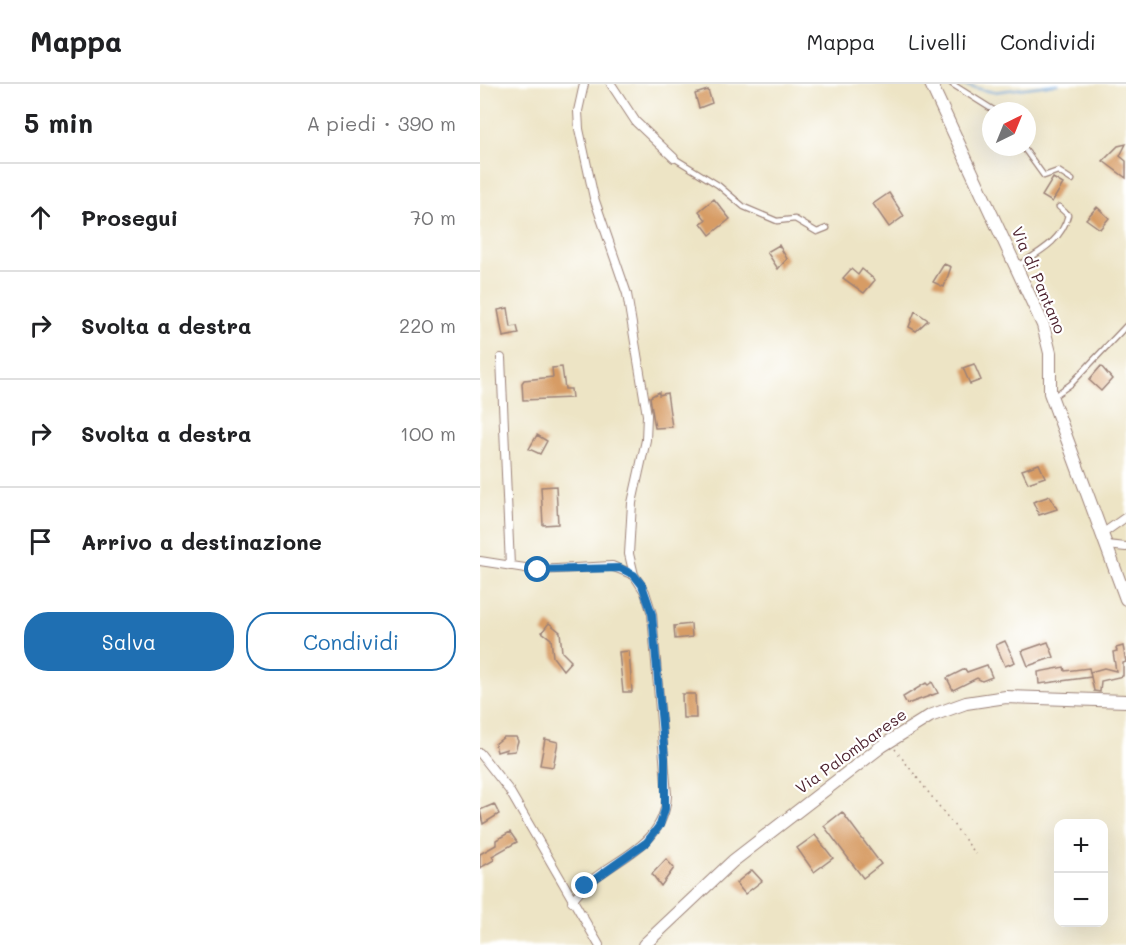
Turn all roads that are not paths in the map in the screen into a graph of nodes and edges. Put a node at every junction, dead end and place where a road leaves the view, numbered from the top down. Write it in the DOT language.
graph roads {
  1 [pos="584,84"];
  2 [pos="611,84"];
  3 [pos="932,84"];
  4 [pos="952,84"];
  5 [pos="982,103"];
  6 [pos="1030,156"];
  7 [pos="674,158"];
  8 [pos="1072,180"];
  9 [pos="1059,207"];
  10 [pos="827,228"];
  11 [pos="1017,266"];
  12 [pos="1126,326"];
  13 [pos="501,358"];
  14 [pos="1052,398"];
  15 [pos="1126,517"];
  16 [pos="1105,539"];
  17 [pos="1126,547"];
  18 [pos="480,561"];
  19 [pos="510,566"];
  20 [pos="634,575"];
  21 [pos="1126,599"];
  22 [pos="1126,701"];
  23 [pos="480,753"];
  24 [pos="572,902"];
  25 [pos="599,945"];
  26 [pos="644,945"];
  1 -- 20 [label="street"];
  2 -- 7 [label="street"];
  3 -- 11 [label="main road, Via di Pantano"];
  4 -- 5 [label="lane"];
  6 -- 8 [label="lane"];
  7 -- 10 [label="lane"];
  9 -- 11 [label="lane"];
  11 -- 14 [label="main road, Via di Pantano"];
  12 -- 14 [label="lane"];
  13 -- 19 [label="street"];
  14 -- 16 [label="main road, Via di Pantano"];
  15 -- 16 [label="street"];
  16 -- 17 [label="street"];
  16 -- 21 [label="main road, Via di Pantano"];
  18 -- 19 [label="street"];
  19 -- 20 [label="street"];
  20 -- 24 [label="street"];
  22 -- 26 [label="main road, Via Palombarese"];
  23 -- 24 [label="street"];
  24 -- 25 [label="street"];
}
